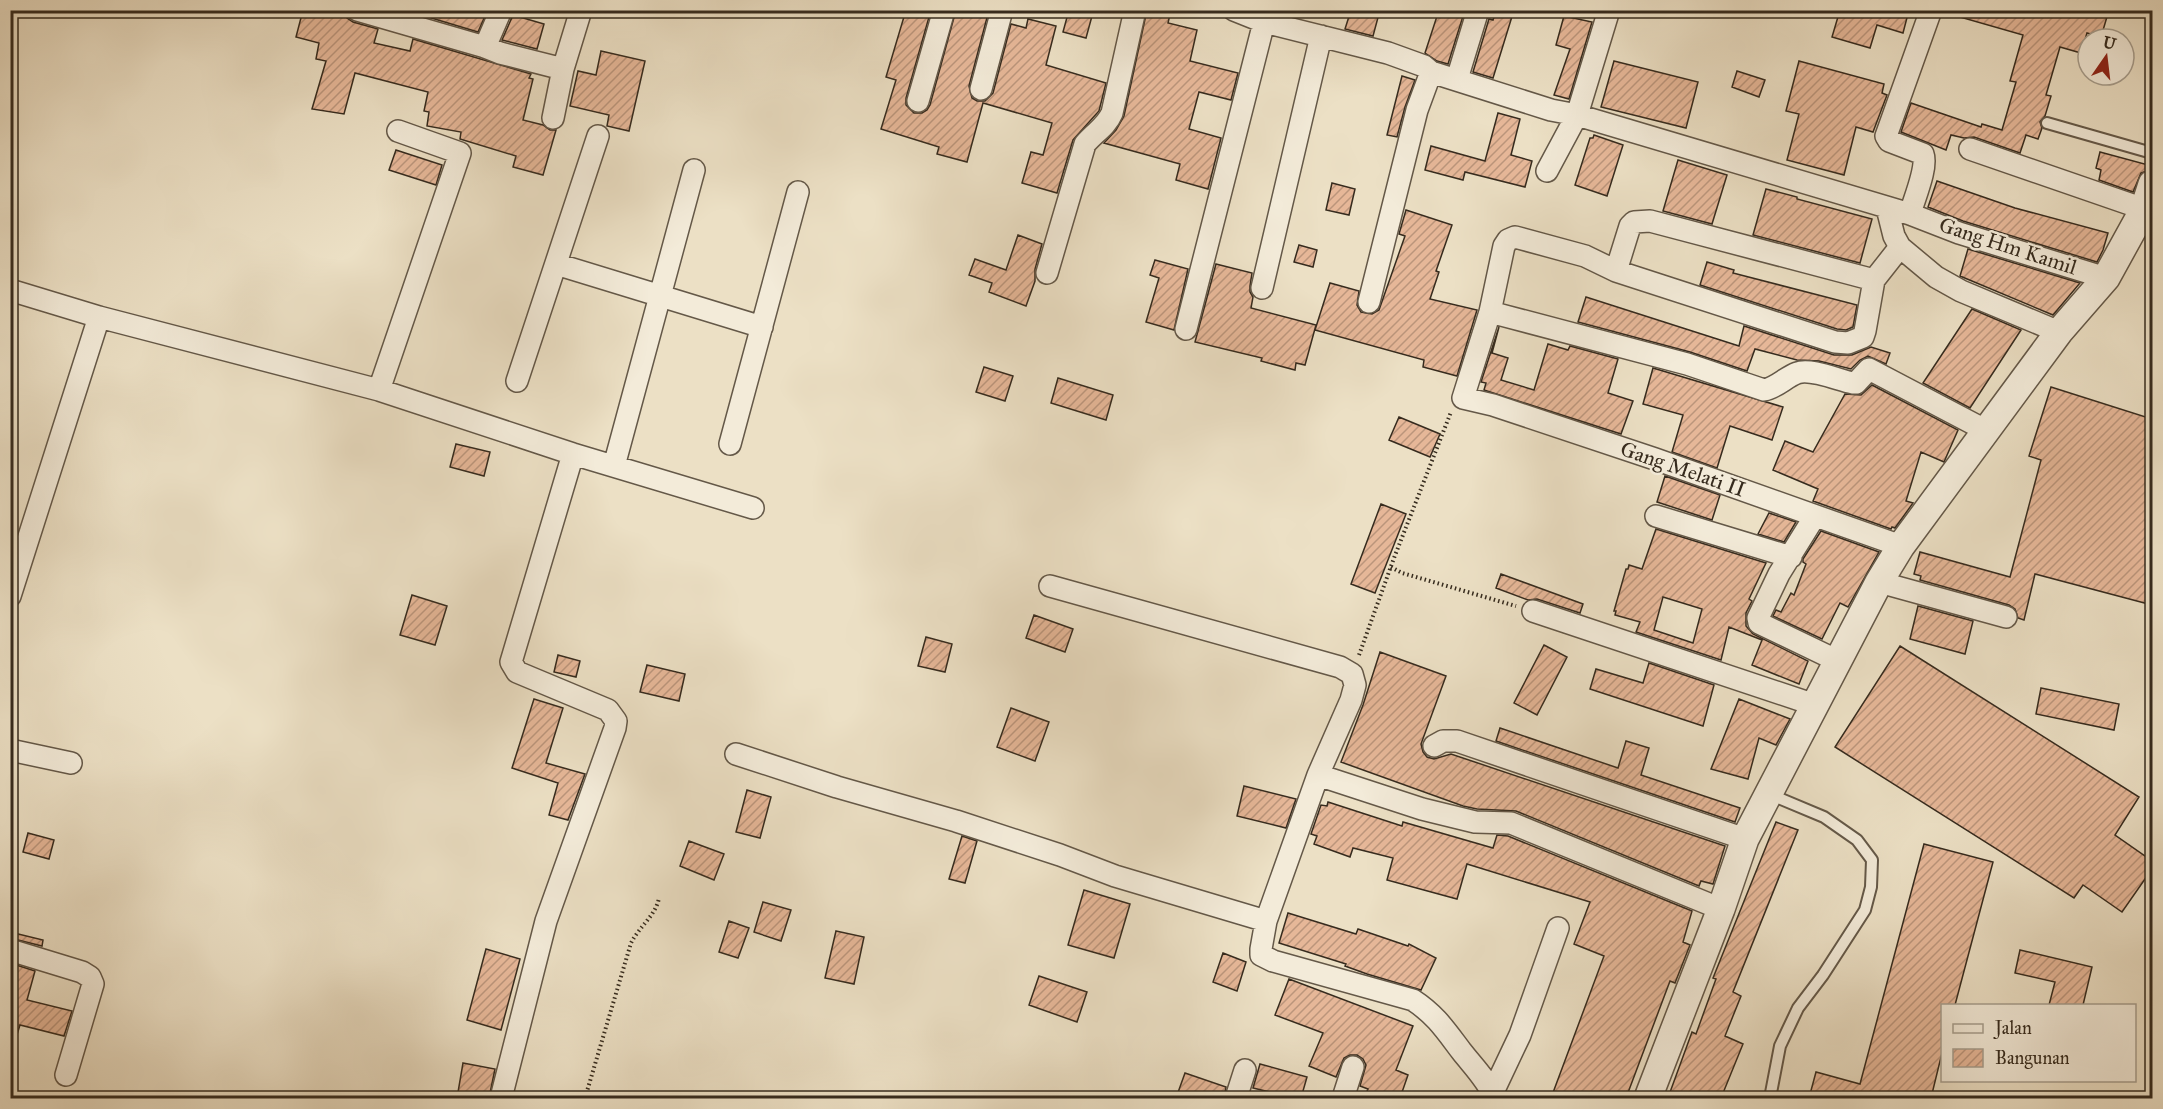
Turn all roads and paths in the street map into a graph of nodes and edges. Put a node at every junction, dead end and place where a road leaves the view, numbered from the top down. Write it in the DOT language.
graph roads {
  1 [pos="357,10"];
  2 [pos="501,10"];
  3 [pos="581,10"];
  4 [pos="944,10"];
  5 [pos="1002,10"];
  6 [pos="1135,10"];
  7 [pos="1234,10"];
  8 [pos="1478,10"];
  9 [pos="1609,10"];
  10 [pos="1931,10"];
  11 [pos="1264,22"];
  12 [pos="1321,36"];
  13 [pos="485,47"];
  14 [pos="563,69"];
  15 [pos="1431,72"];
  16 [pos="1457,79"];
  17 [pos="981,89"];
  18 [pos="918,100"];
  19 [pos="1576,115"];
  20 [pos="553,118"];
  21 [pos="2047,123"];
  22 [pos="398,131"];
  23 [pos="598,136"];
  24 [pos="1970,149"];
  25 [pos="2152,153"];
  26 [pos="694,170"];
  27 [pos="1547,171"];
  28 [pos="2152,184"];
  29 [pos="798,192"];
  30 [pos="1887,208"];
  31 [pos="2144,209"];
  32 [pos="1910,214"];
  33 [pos="1900,247"];
  34 [pos="556,264"];
  35 [pos="1616,271"];
  36 [pos="1047,273"];
  37 [pos="2106,278"];
  38 [pos="1874,280"];
  39 [pos="1262,288"];
  40 [pos="10,290"];
  41 [pos="660,297"];
  42 [pos="1369,302"];
  43 [pos="1490,312"];
  44 [pos="99,317"];
  45 [pos="762,327"];
  46 [pos="1186,329"];
  47 [pos="2059,332"];
  48 [pos="517,381"];
  49 [pos="379,390"];
  50 [pos="1463,398"];
  51 [pos="1987,431"];
  52 [pos="730,444"];
  53 [pos="573,454"];
  54 [pos="614,466"];
  55 [pos="753,508"];
  56 [pos="1656,516"];
  57 [pos="1815,516"];
  58 [pos="1901,546"];
  59 [pos="1791,557"];
  60 [pos="1391,567"];
  61 [pos="1879,582"];
  62 [pos="1050,586"];
  63 [pos="10,596"];
  64 [pos="1533,612"];
  65 [pos="2006,617"];
  66 [pos="1838,661"];
  67 [pos="1352,674"];
  68 [pos="1815,705"];
  69 [pos="1434,746"];
  70 [pos="10,750"];
  71 [pos="736,754"];
  72 [pos="71,764"];
  73 [pos="1318,775"];
  74 [pos="1768,793"];
  75 [pos="1745,839"];
  76 [pos="659,898"];
  77 [pos="1721,909"];
  78 [pos="1266,921"];
  79 [pos="1558,928"];
  80 [pos="10,950"];
  81 [pos="1353,1067"];
  82 [pos="1245,1070"];
  83 [pos="66,1076"];
  84 [pos="1494,1095"];
  85 [pos="501,1098"];
  86 [pos="585,1098"];
  87 [pos="1236,1098"];
  88 [pos="1343,1098"];
  89 [pos="1648,1098"];
  90 [pos="1770,1098"];
  1 -- 13 [label="street"];
  2 -- 13 [label="street"];
  3 -- 14 [label="street"];
  4 -- 18 [label="street"];
  5 -- 17 [label="street"];
  6 -- 36 [label="street"];
  7 -- 11 [label="street, Gang Hm Kamil"];
  8 -- 16 [label="street"];
  9 -- 19 [label="street"];
  10 -- 32 [label="street"];
  11 -- 12 [label="street, Gang Hm Kamil"];
  11 -- 46 [label="street"];
  12 -- 15 [label="street, Gang Hm Kamil"];
  12 -- 39 [label="street"];
  13 -- 14 [label="street"];
  14 -- 20 [label="street"];
  15 -- 16 [label="street, Gang Hm Kamil"];
  15 -- 42 [label="street"];
  16 -- 19 [label="street, Gang Hm Kamil"];
  19 -- 27 [label="street"];
  19 -- 30 [label="street, Gang Hm Kamil"];
  21 -- 25 [label="lane"];
  22 -- 49 [label="street"];
  23 -- 34 [label="street"];
  24 -- 31 [label="street"];
  26 -- 41 [label="street"];
  28 -- 31 [label="street"];
  29 -- 45 [label="street"];
  30 -- 32 [label="street, Gang Hm Kamil"];
  30 -- 33 [label="street"];
  31 -- 37 [label="street"];
  32 -- 37 [label="street, Gang Hm Kamil"];
  33 -- 38 [label="street"];
  33 -- 47 [label="street"];
  34 -- 41 [label="street"];
  34 -- 48 [label="street"];
  35 -- 38 [label="street"];
  35 -- 38 [label="street"];
  35 -- 43 [label="street"];
  37 -- 47 [label="street"];
  40 -- 44 [label="street"];
  41 -- 45 [label="street"];
  41 -- 54 [label="street"];
  43 -- 50 [label="street"];
  43 -- 51 [label="street"];
  44 -- 49 [label="street"];
  44 -- 63 [label="street"];
  45 -- 52 [label="street"];
  47 -- 51 [label="street"];
  49 -- 53 [label="street"];
  50 -- 57 [label="street, Gang Melati II"];
  50 -- 60 [label="path"];
  51 -- 58 [label="street"];
  53 -- 54 [label="street"];
  53 -- 85 [label="street"];
  54 -- 55 [label="street"];
  56 -- 59 [label="street"];
  57 -- 58 [label="street, Gang Melati II"];
  57 -- 59 [label="street"];
  58 -- 61 [label="street"];
  59 -- 66 [label="street"];
  60 -- 64 [label="path"];
  60 -- 67 [label="path"];
  61 -- 65 [label="street"];
  61 -- 66 [label="street"];
  62 -- 67 [label="street"];
  64 -- 68 [label="street"];
  66 -- 68 [label="street"];
  67 -- 73 [label="street"];
  68 -- 74 [label="street"];
  69 -- 75 [label="street"];
  70 -- 72 [label="street"];
  71 -- 78 [label="street"];
  73 -- 77 [label="street"];
  73 -- 78 [label="street"];
  74 -- 75 [label="street"];
  74 -- 90 [label="lane"];
  75 -- 77 [label="street"];
  76 -- 86 [label="path"];
  77 -- 89 [label="street"];
  78 -- 84 [label="street"];
  79 -- 84 [label="street"];
  80 -- 83 [label="street"];
  81 -- 88 [label="street"];
  82 -- 87 [label="street"];
}
